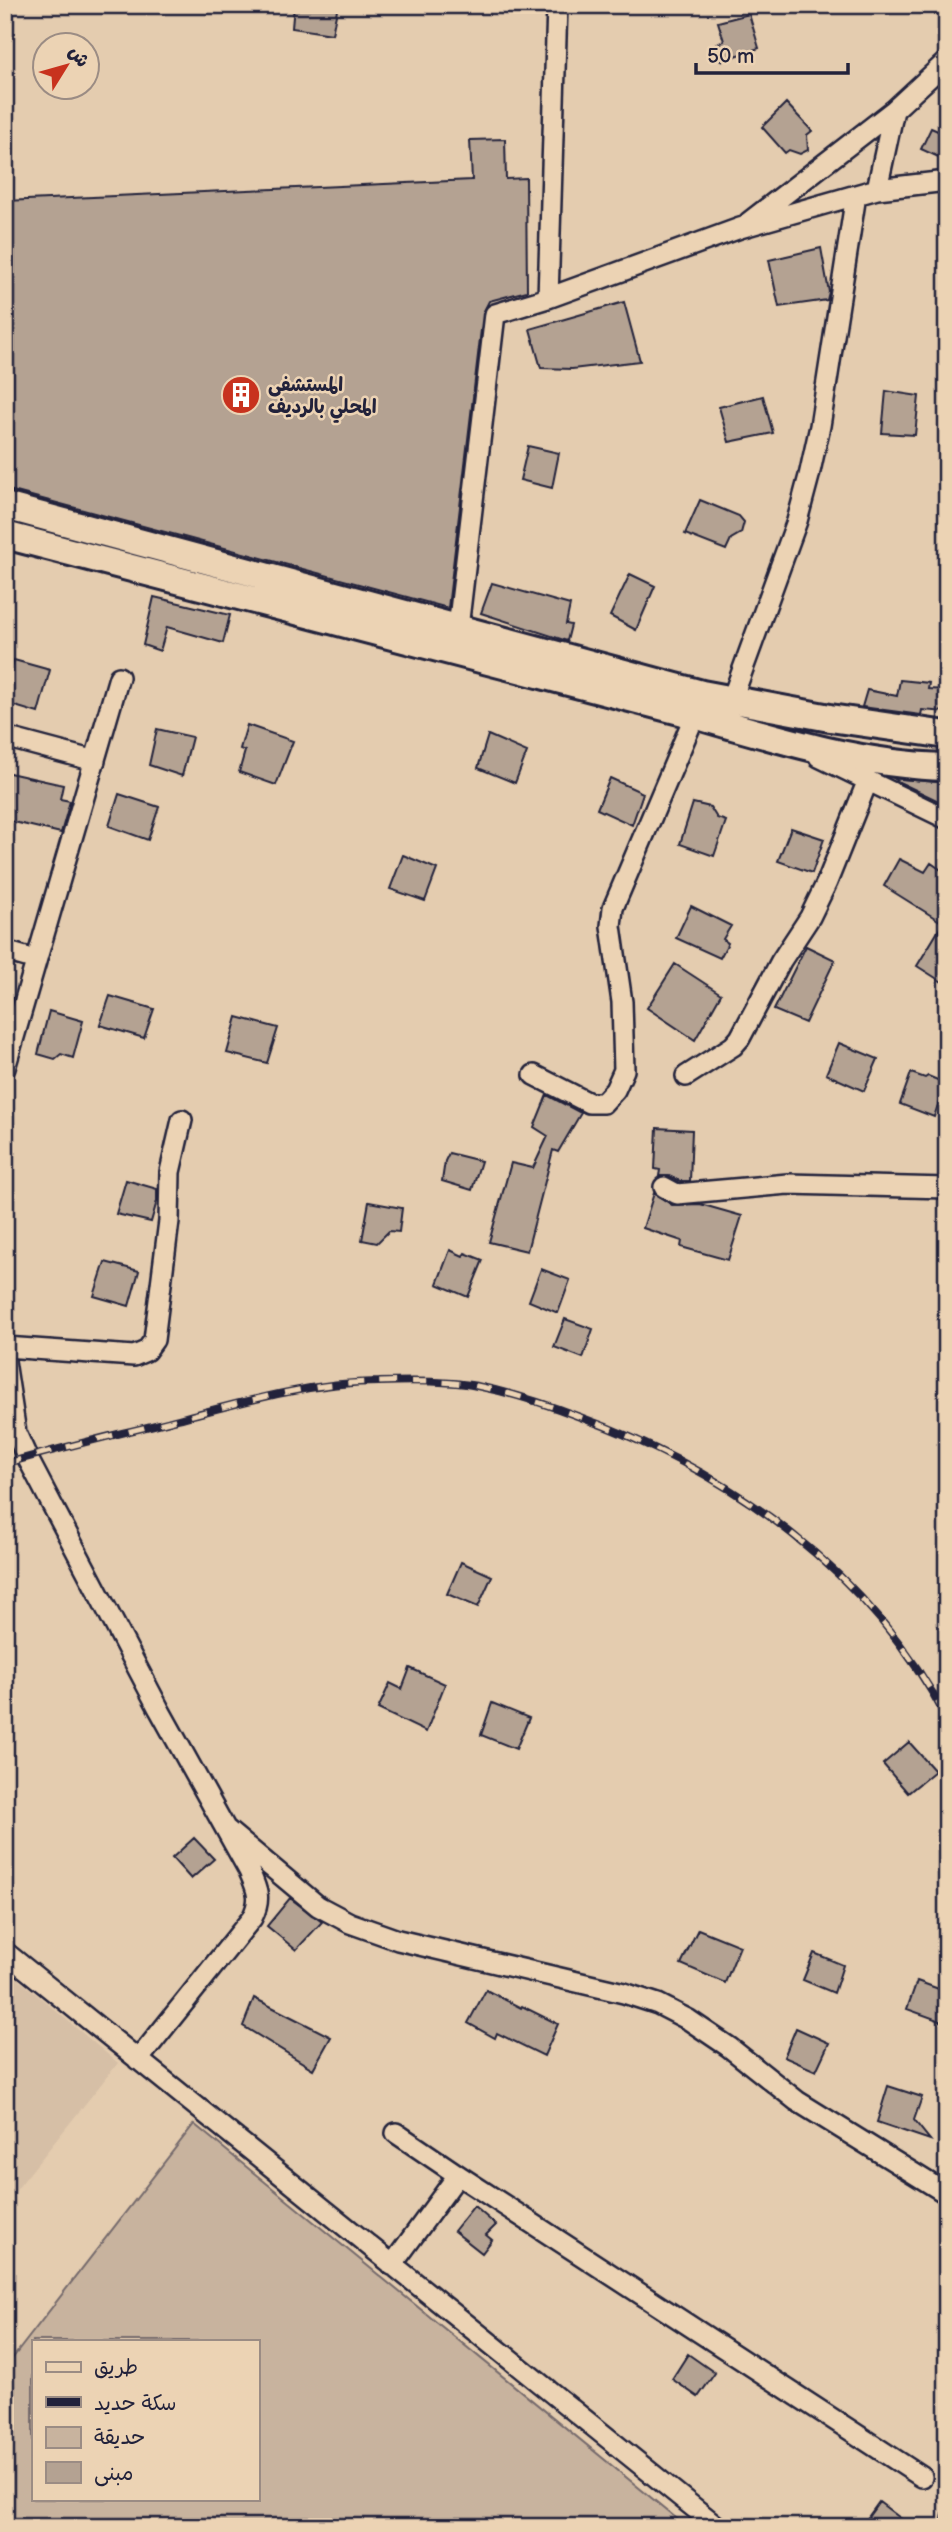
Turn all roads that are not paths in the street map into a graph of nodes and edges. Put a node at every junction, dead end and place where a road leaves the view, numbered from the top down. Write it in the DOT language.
graph roads {
  1 [pos="558,5"];
  2 [pos="947,61"];
  3 [pos="894,110"];
  4 [pos="947,181"];
  5 [pos="877,189"];
  6 [pos="856,195"];
  7 [pos="740,229"];
  8 [pos="548,298"];
  9 [pos="5,506"];
  10 [pos="5,534"];
  11 [pos="454,639"];
  12 [pos="118,677"];
  13 [pos="732,699"];
  14 [pos="695,715"];
  15 [pos="947,735"];
  16 [pos="5,737"];
  17 [pos="793,744"];
  18 [pos="94,761"];
  19 [pos="947,767"];
  20 [pos="868,780"];
  21 [pos="947,818"];
  22 [pos="5,951"];
  23 [pos="36,960"];
  24 [pos="5,1068"];
  25 [pos="534,1075"];
  26 [pos="686,1076"];
  27 [pos="182,1120"];
  28 [pos="664,1187"];
  29 [pos="947,1188"];
  30 [pos="5,1347"];
  31 [pos="5,1361"];
  32 [pos="226,1829"];
  33 [pos="5,1952"];
  34 [pos="138,2060"];
  35 [pos="396,2133"];
  36 [pos="458,2175"];
  37 [pos="947,2193"];
  38 [pos="393,2265"];
  39 [pos="922,2477"];
  40 [pos="718,2527"];
  1 -- 8 [label="street"];
  2 -- 3 [label="street"];
  3 -- 5 [label="street"];
  3 -- 7 [label="street"];
  4 -- 5 [label="street"];
  5 -- 6 [label="street"];
  6 -- 7 [label="street"];
  6 -- 13 [label="street"];
  7 -- 8 [label="street"];
  8 -- 11 [label="street"];
  9 -- 11 [label="main road"];
  10 -- 11 [label="main road"];
  11 -- 13 [label="main road"];
  11 -- 14 [label="main road"];
  12 -- 18 [label="street"];
  13 -- 15 [label="main road"];
  14 -- 17 [label="main road"];
  14 -- 25 [label="street"];
  16 -- 18 [label="street"];
  17 -- 19 [label="main road"];
  17 -- 20 [label="street"];
  18 -- 23 [label="street"];
  20 -- 21 [label="street"];
  20 -- 26 [label="street"];
  22 -- 23 [label="street"];
  23 -- 24 [label="street"];
  27 -- 30 [label="street"];
  28 -- 29 [label="street"];
  31 -- 32 [label="street"];
  32 -- 34 [label="street"];
  32 -- 37 [label="street"];
  33 -- 34 [label="street"];
  34 -- 38 [label="street"];
  35 -- 36 [label="street"];
  36 -- 38 [label="street"];
  36 -- 39 [label="street"];
  38 -- 40 [label="street"];
}
